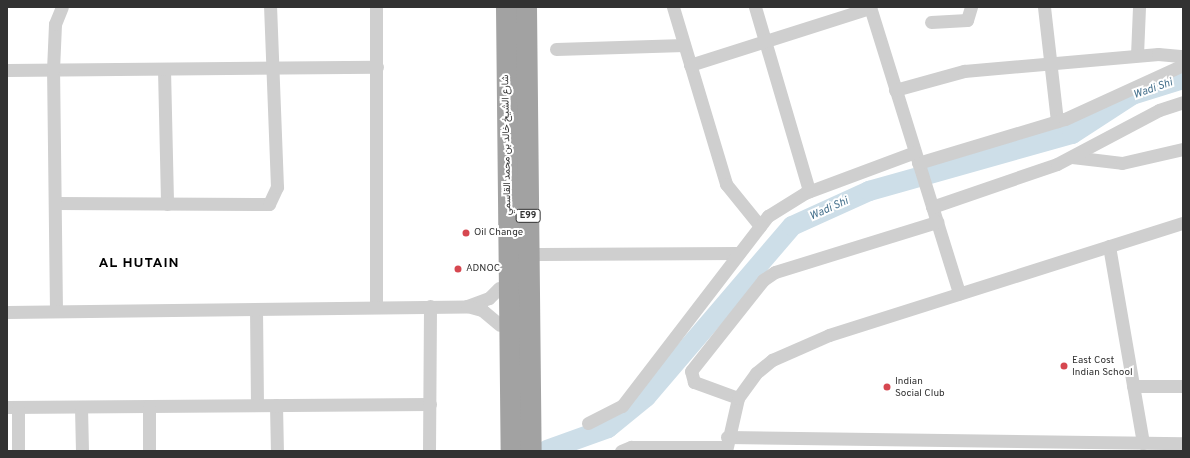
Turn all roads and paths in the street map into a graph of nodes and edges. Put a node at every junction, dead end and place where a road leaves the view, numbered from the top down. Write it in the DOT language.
graph roads {
  1 [pos="60,7"];
  2 [pos="270,7"];
  3 [pos="376,7"];
  4 [pos="506,7"];
  5 [pos="526,7"];
  6 [pos="673,7"];
  7 [pos="755,7"];
  8 [pos="870,7"];
  9 [pos="971,7"];
  10 [pos="1044,7"];
  11 [pos="1139,7"];
  12 [pos="931,22"];
  13 [pos="765,41"];
  14 [pos="684,45"];
  15 [pos="556,49"];
  16 [pos="1137,56"];
  17 [pos="1183,56"];
  18 [pos="1050,62"];
  19 [pos="690,65"];
  20 [pos="1183,65"];
  21 [pos="377,67"];
  22 [pos="275,68"];
  23 [pos="164,69"];
  24 [pos="7,70"];
  25 [pos="53,70"];
  26 [pos="895,90"];
  27 [pos="1183,102"];
  28 [pos="1057,121"];
  29 [pos="1183,149"];
  30 [pos="1072,156"];
  31 [pos="917,158"];
  32 [pos="809,191"];
  33 [pos="930,202"];
  34 [pos="55,203"];
  35 [pos="167,204"];
  36 [pos="937,222"];
  37 [pos="1183,222"];
  38 [pos="760,226"];
  39 [pos="1109,246"];
  40 [pos="739,253"];
  41 [pos="539,254"];
  42 [pos="499,288"];
  43 [pos="959,293"];
  44 [pos="430,306"];
  45 [pos="467,306"];
  46 [pos="376,307"];
  47 [pos="256,309"];
  48 [pos="56,311"];
  49 [pos="7,312"];
  50 [pos="500,325"];
  51 [pos="1133,386"];
  52 [pos="1183,386"];
  53 [pos="738,398"];
  54 [pos="430,404"];
  55 [pos="257,405"];
  56 [pos="276,405"];
  57 [pos="149,406"];
  58 [pos="13,407"];
  59 [pos="81,407"];
  60 [pos="588,423"];
  61 [pos="1143,443"];
  62 [pos="1183,444"];
  63 [pos="726,445"];
  64 [pos="940,446"];
  65 [pos="1001,446"];
  66 [pos="18,451"];
  67 [pos="82,451"];
  68 [pos="149,451"];
  69 [pos="276,451"];
  70 [pos="429,451"];
  71 [pos="511,451"];
  72 [pos="531,451"];
  73 [pos="621,451"];
  1 -- 25 [label="street"];
  2 -- 22 [label="street"];
  3 -- 21 [label="street"];
  4 -- 71 [label="highway, شارع الشيخ خالد بن محمد القاسمي / E99"];
  5 -- 72 [label="highway, شارع الشيخ خالد بن محمد القاسمي / E99"];
  6 -- 14 [label="street"];
  7 -- 13 [label="street"];
  8 -- 13 [label="street"];
  8 -- 26 [label="street"];
  9 -- 12 [label="street"];
  10 -- 18 [label="street"];
  11 -- 16 [label="street"];
  13 -- 19 [label="street"];
  13 -- 32 [label="street"];
  14 -- 15 [label="street"];
  14 -- 19 [label="street"];
  16 -- 17 [label="street"];
  16 -- 18 [label="street"];
  18 -- 26 [label="street"];
  18 -- 28 [label="street"];
  19 -- 38 [label="street"];
  20 -- 28 [label="street"];
  21 -- 22 [label="street"];
  21 -- 46 [label="street"];
  22 -- 23 [label="street"];
  22 -- 35 [label="street"];
  23 -- 25 [label="street"];
  23 -- 35 [label="street"];
  24 -- 25 [label="street"];
  25 -- 34 [label="street"];
  26 -- 31 [label="street"];
  27 -- 30 [label="street"];
  28 -- 31 [label="street"];
  29 -- 30 [label="street"];
  30 -- 33 [label="street"];
  31 -- 32 [label="street"];
  31 -- 33 [label="street"];
  32 -- 38 [label="street"];
  33 -- 36 [label="street"];
  34 -- 35 [label="street"];
  34 -- 48 [label="street"];
  36 -- 43 [label="street"];
  36 -- 53 [label="street"];
  37 -- 39 [label="street"];
  38 -- 40 [label="street"];
  39 -- 43 [label="street"];
  39 -- 51 [label="street"];
  40 -- 41 [label="street"];
  40 -- 60 [label="street"];
  42 -- 45 [label="street"];
  43 -- 53 [label="street"];
  44 -- 45 [label="street"];
  44 -- 46 [label="street"];
  44 -- 54 [label="street"];
  45 -- 50 [label="street"];
  46 -- 47 [label="street"];
  47 -- 48 [label="street"];
  47 -- 55 [label="street"];
  48 -- 49 [label="street"];
  51 -- 52 [label="street"];
  51 -- 61 [label="street"];
  53 -- 63 [label="street"];
  54 -- 56 [label="street"];
  54 -- 70 [label="street"];
  55 -- 56 [label="street"];
  55 -- 57 [label="street"];
  56 -- 69 [label="street"];
  57 -- 59 [label="street"];
  57 -- 68 [label="street"];
  58 -- 59 [label="street"];
  58 -- 66 [label="street"];
  59 -- 67 [label="street"];
  61 -- 62 [label="street"];
  61 -- 65 [label="street"];
  63 -- 64 [label="street"];
  63 -- 73 [label="street"];
  64 -- 65 [label="street"];
}
